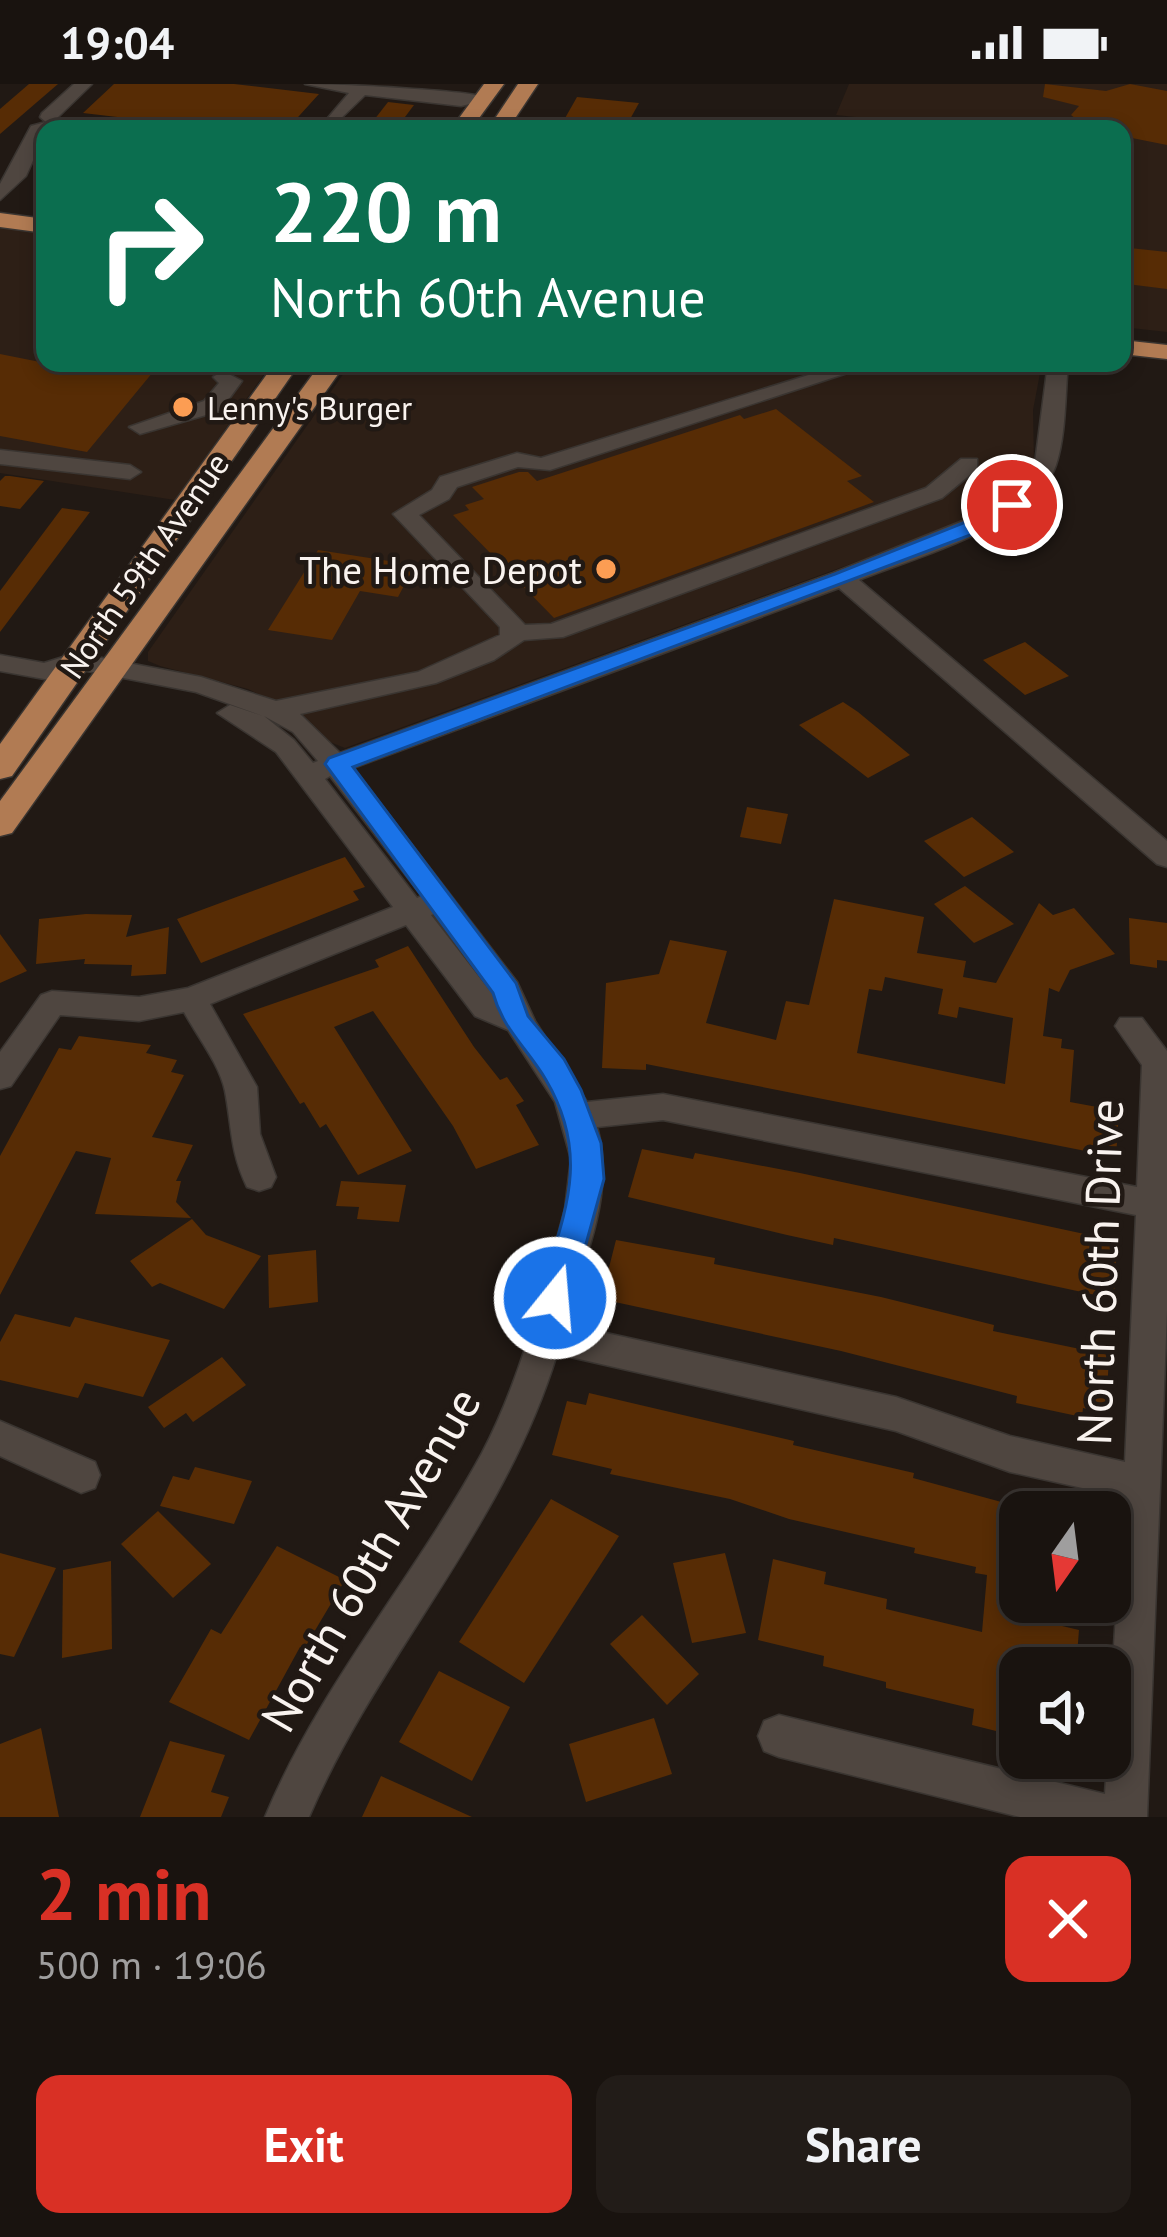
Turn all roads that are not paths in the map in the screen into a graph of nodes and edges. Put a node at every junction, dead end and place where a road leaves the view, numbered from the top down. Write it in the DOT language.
graph roads {
  1 [pos="84,84"];
  2 [pos="314,84"];
  3 [pos="527,84"];
  4 [pos="361,89"];
  5 [pos="489,92"];
  6 [pos="335,119"];
  7 [pos="53,120"];
  8 [pos="467,120"];
  9 [pos="504,120"];
  10 [pos="36,143"];
  11 [pos="0,199"];
  12 [pos="36,206"];
  13 [pos="0,220"];
  14 [pos="36,225"];
  15 [pos="1131,332"];
  16 [pos="1167,336"];
  17 [pos="1131,348"];
  18 [pos="1167,352"];
  19 [pos="281,372"];
  20 [pos="328,372"];
  21 [pos="839,372"];
  22 [pos="1057,372"];
  23 [pos="216,376"];
  24 [pos="144,418"];
  25 [pos="0,457"];
  26 [pos="969,464"];
  27 [pos="130,472"];
  28 [pos="842,578"];
  29 [pos="512,633"];
  30 [pos="0,664"];
  31 [pos="62,669"];
  32 [pos="110,675"];
  33 [pos="273,710"];
  34 [pos="0,767"];
  35 [pos="324,769"];
  36 [pos="0,825"];
  37 [pos="1167,857"];
  38 [pos="427,905"];
  39 [pos="192,999"];
  40 [pos="1131,1026"];
  41 [pos="0,1077"];
  42 [pos="577,1116"];
  43 [pos="259,1177"];
  44 [pos="1155,1204"];
  45 [pos="544,1335"];
  46 [pos="0,1438"];
  47 [pos="81,1474"];
  48 [pos="1143,1484"];
  49 [pos="779,1736"];
  50 [pos="287,1817"];
  51 [pos="1108,1817"];
  52 [pos="1124,1817"];
  1 -- 7 [label="street"];
  2 -- 4 [label="street"];
  3 -- 9 [label="main road"];
  4 -- 5 [label="street"];
  4 -- 6 [label="street"];
  5 -- 8 [label="main road"];
  10 -- 11 [label="street"];
  11 -- 12 [label="main road"];
  13 -- 14 [label="main road"];
  15 -- 16 [label="main road"];
  17 -- 18 [label="main road"];
  19 -- 31 [label="main road, North 59th Avenue"];
  20 -- 32 [label="main road, North 59th Avenue"];
  21 -- 29 [label="street"];
  22 -- 28 [label="street"];
  23 -- 24 [label="street"];
  25 -- 27 [label="street"];
  26 -- 29 [label="street"];
  28 -- 35 [label="street"];
  28 -- 37 [label="street"];
  29 -- 33 [label="street"];
  30 -- 31 [label="street"];
  31 -- 32 [label="street"];
  31 -- 34 [label="main road, North 59th Avenue"];
  32 -- 33 [label="street"];
  32 -- 35 [label="street"];
  32 -- 36 [label="main road, North 59th Avenue"];
  33 -- 35 [label="street"];
  35 -- 38 [label="street, North 60th Avenue"];
  38 -- 39 [label="street"];
  38 -- 42 [label="street, North 60th Avenue"];
  39 -- 41 [label="street"];
  39 -- 43 [label="street"];
  40 -- 44 [label="street, North 60th Drive"];
  42 -- 44 [label="street"];
  42 -- 45 [label="street, North 60th Avenue"];
  44 -- 48 [label="street, North 60th Drive"];
  45 -- 48 [label="street"];
  45 -- 50 [label="street, North 60th Avenue"];
  46 -- 47 [label="street"];
  48 -- 52 [label="street, North 60th Drive"];
  49 -- 51 [label="street"];
}
